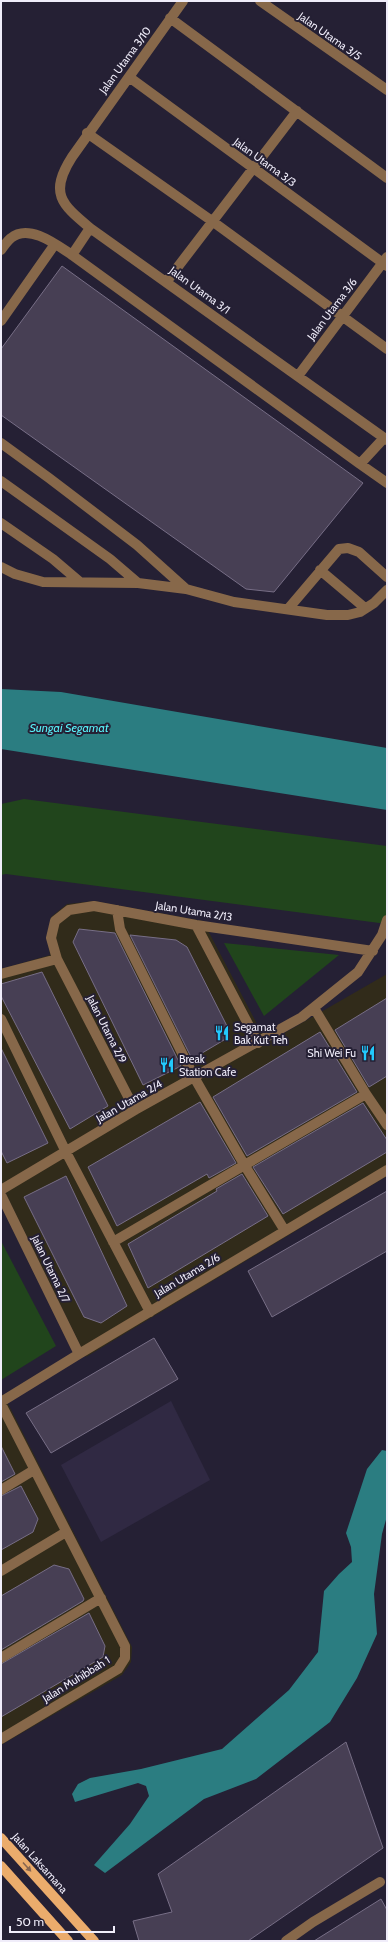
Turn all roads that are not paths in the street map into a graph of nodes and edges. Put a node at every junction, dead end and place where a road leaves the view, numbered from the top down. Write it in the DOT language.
graph roads {
  1 [pos="183,1"];
  2 [pos="260,1"];
  3 [pos="170,18"];
  4 [pos="129,77"];
  5 [pos="387,90"];
  6 [pos="297,111"];
  7 [pos="87,133"];
  8 [pos="253,168"];
  9 [pos="387,178"];
  10 [pos="212,221"];
  11 [pos="90,228"];
  12 [pos="56,244"];
  13 [pos="1,250"];
  14 [pos="72,255"];
  15 [pos="385,262"];
  16 [pos="167,281"];
  17 [pos="342,316"];
  18 [pos="1,321"];
  19 [pos="387,350"];
  20 [pos="298,376"];
  21 [pos="385,439"];
  22 [pos="1,443"];
  23 [pos="360,464"];
  24 [pos="1,481"];
  25 [pos="387,483"];
  26 [pos="1,523"];
  27 [pos="1,567"];
  28 [pos="320,570"];
  29 [pos="387,578"];
  30 [pos="80,582"];
  31 [pos="138,583"];
  32 [pos="186,589"];
  33 [pos="387,590"];
  34 [pos="365,608"];
  35 [pos="288,609"];
  36 [pos="117,910"];
  37 [pos="387,920"];
  38 [pos="196,925"];
  39 [pos="385,936"];
  40 [pos="373,951"];
  41 [pos="57,959"];
  42 [pos="1,974"];
  43 [pos="314,1008"];
  44 [pos="1,1019"];
  45 [pos="258,1043"];
  46 [pos="194,1077"];
  47 [pos="366,1094"];
  48 [pos="135,1110"];
  49 [pos="387,1125"];
  50 [pos="66,1152"];
  51 [pos="245,1166"];
  52 [pos="387,1170"];
  53 [pos="1,1190"];
  54 [pos="1,1195"];
  55 [pos="285,1231"];
  56 [pos="113,1242"];
  57 [pos="150,1312"];
  58 [pos="79,1354"];
  59 [pos="1,1403"];
  60 [pos="34,1470"];
  61 [pos="1,1490"];
  62 [pos="66,1532"];
  63 [pos="1,1571"];
  64 [pos="101,1598"];
  65 [pos="1,1658"];
  66 [pos="1,1739"];
  67 [pos="1,1838"];
  68 [pos="1,1866"];
  69 [pos="380,1882"];
  70 [pos="68,1941"];
  71 [pos="94,1941"];
  72 [pos="286,1941"];
  1 -- 3 [label="street, Jalan Utama 3/10"];
  2 -- 5 [label="street, Jalan Utama 3/5"];
  3 -- 4 [label="street, Jalan Utama 3/10"];
  3 -- 6 [label="street"];
  4 -- 7 [label="street, Jalan Utama 3/10"];
  4 -- 8 [label="street, Jalan Utama 3/3"];
  6 -- 8 [label="street"];
  6 -- 9 [label="street"];
  7 -- 10 [label="street"];
  7 -- 11 [label="street, Jalan Utama 3/1"];
  8 -- 10 [label="street"];
  8 -- 15 [label="street, Jalan Utama 3/3"];
  10 -- 16 [label="street"];
  10 -- 17 [label="street"];
  11 -- 14 [label="street"];
  11 -- 16 [label="street, Jalan Utama 3/1"];
  12 -- 13 [label="street"];
  12 -- 14 [label="street"];
  12 -- 18 [label="street"];
  14 -- 23 [label="street"];
  15 -- 17 [label="street, Jalan Utama 3/6"];
  16 -- 20 [label="street, Jalan Utama 3/1"];
  17 -- 19 [label="street"];
  17 -- 20 [label="street, Jalan Utama 3/6"];
  20 -- 21 [label="street, Jalan Utama 3/1"];
  21 -- 23 [label="street"];
  22 -- 32 [label="street"];
  23 -- 25 [label="street"];
  24 -- 31 [label="street"];
  26 -- 30 [label="street"];
  27 -- 30 [label="street"];
  28 -- 29 [label="street"];
  28 -- 34 [label="street"];
  28 -- 35 [label="street"];
  30 -- 31 [label="street"];
  31 -- 32 [label="street"];
  32 -- 35 [label="street"];
  33 -- 34 [label="street"];
  34 -- 35 [label="street"];
  36 -- 38 [label="street, Jalan Utama 2/13"];
  36 -- 41 [label="street, Jalan Utama 2/13"];
  36 -- 46 [label="street"];
  37 -- 39 [label="street, Jalan Utama 2/4"];
  38 -- 40 [label="street, Jalan Utama 2/13"];
  38 -- 45 [label="street"];
  39 -- 40 [label="street, Jalan Utama 2/4"];
  40 -- 43 [label="street, Jalan Utama 2/4"];
  41 -- 42 [label="street"];
  41 -- 48 [label="street, Jalan Utama 2/9"];
  43 -- 45 [label="street, Jalan Utama 2/4"];
  43 -- 47 [label="street"];
  44 -- 50 [label="street"];
  45 -- 46 [label="street, Jalan Utama 2/4"];
  46 -- 48 [label="street, Jalan Utama 2/4"];
  46 -- 51 [label="street"];
  47 -- 49 [label="street"];
  47 -- 51 [label="street"];
  48 -- 50 [label="street, Jalan Utama 2/4"];
  50 -- 53 [label="street, Jalan Utama 2/4"];
  50 -- 56 [label="street"];
  51 -- 55 [label="street"];
  51 -- 56 [label="street"];
  52 -- 55 [label="street, Jalan Utama 2/6"];
  54 -- 58 [label="street, Jalan Utama 2/7"];
  55 -- 57 [label="street, Jalan Utama 2/6"];
  56 -- 57 [label="street"];
  57 -- 58 [label="street, Jalan Utama 2/6"];
  58 -- 59 [label="street, Jalan Utama 2/6"];
  59 -- 60 [label="street, Jalan Muhibbah 1"];
  60 -- 61 [label="street"];
  60 -- 62 [label="street, Jalan Muhibbah 1"];
  62 -- 63 [label="street"];
  62 -- 64 [label="street, Jalan Muhibbah 1"];
  64 -- 65 [label="street"];
  64 -- 66 [label="street, Jalan Muhibbah 1"];
  67 -- 71 [label="main road, Jalan Laksamana, one-way"];
  68 -- 70 [label="main road"];
  69 -- 72 [label="street"];
}
